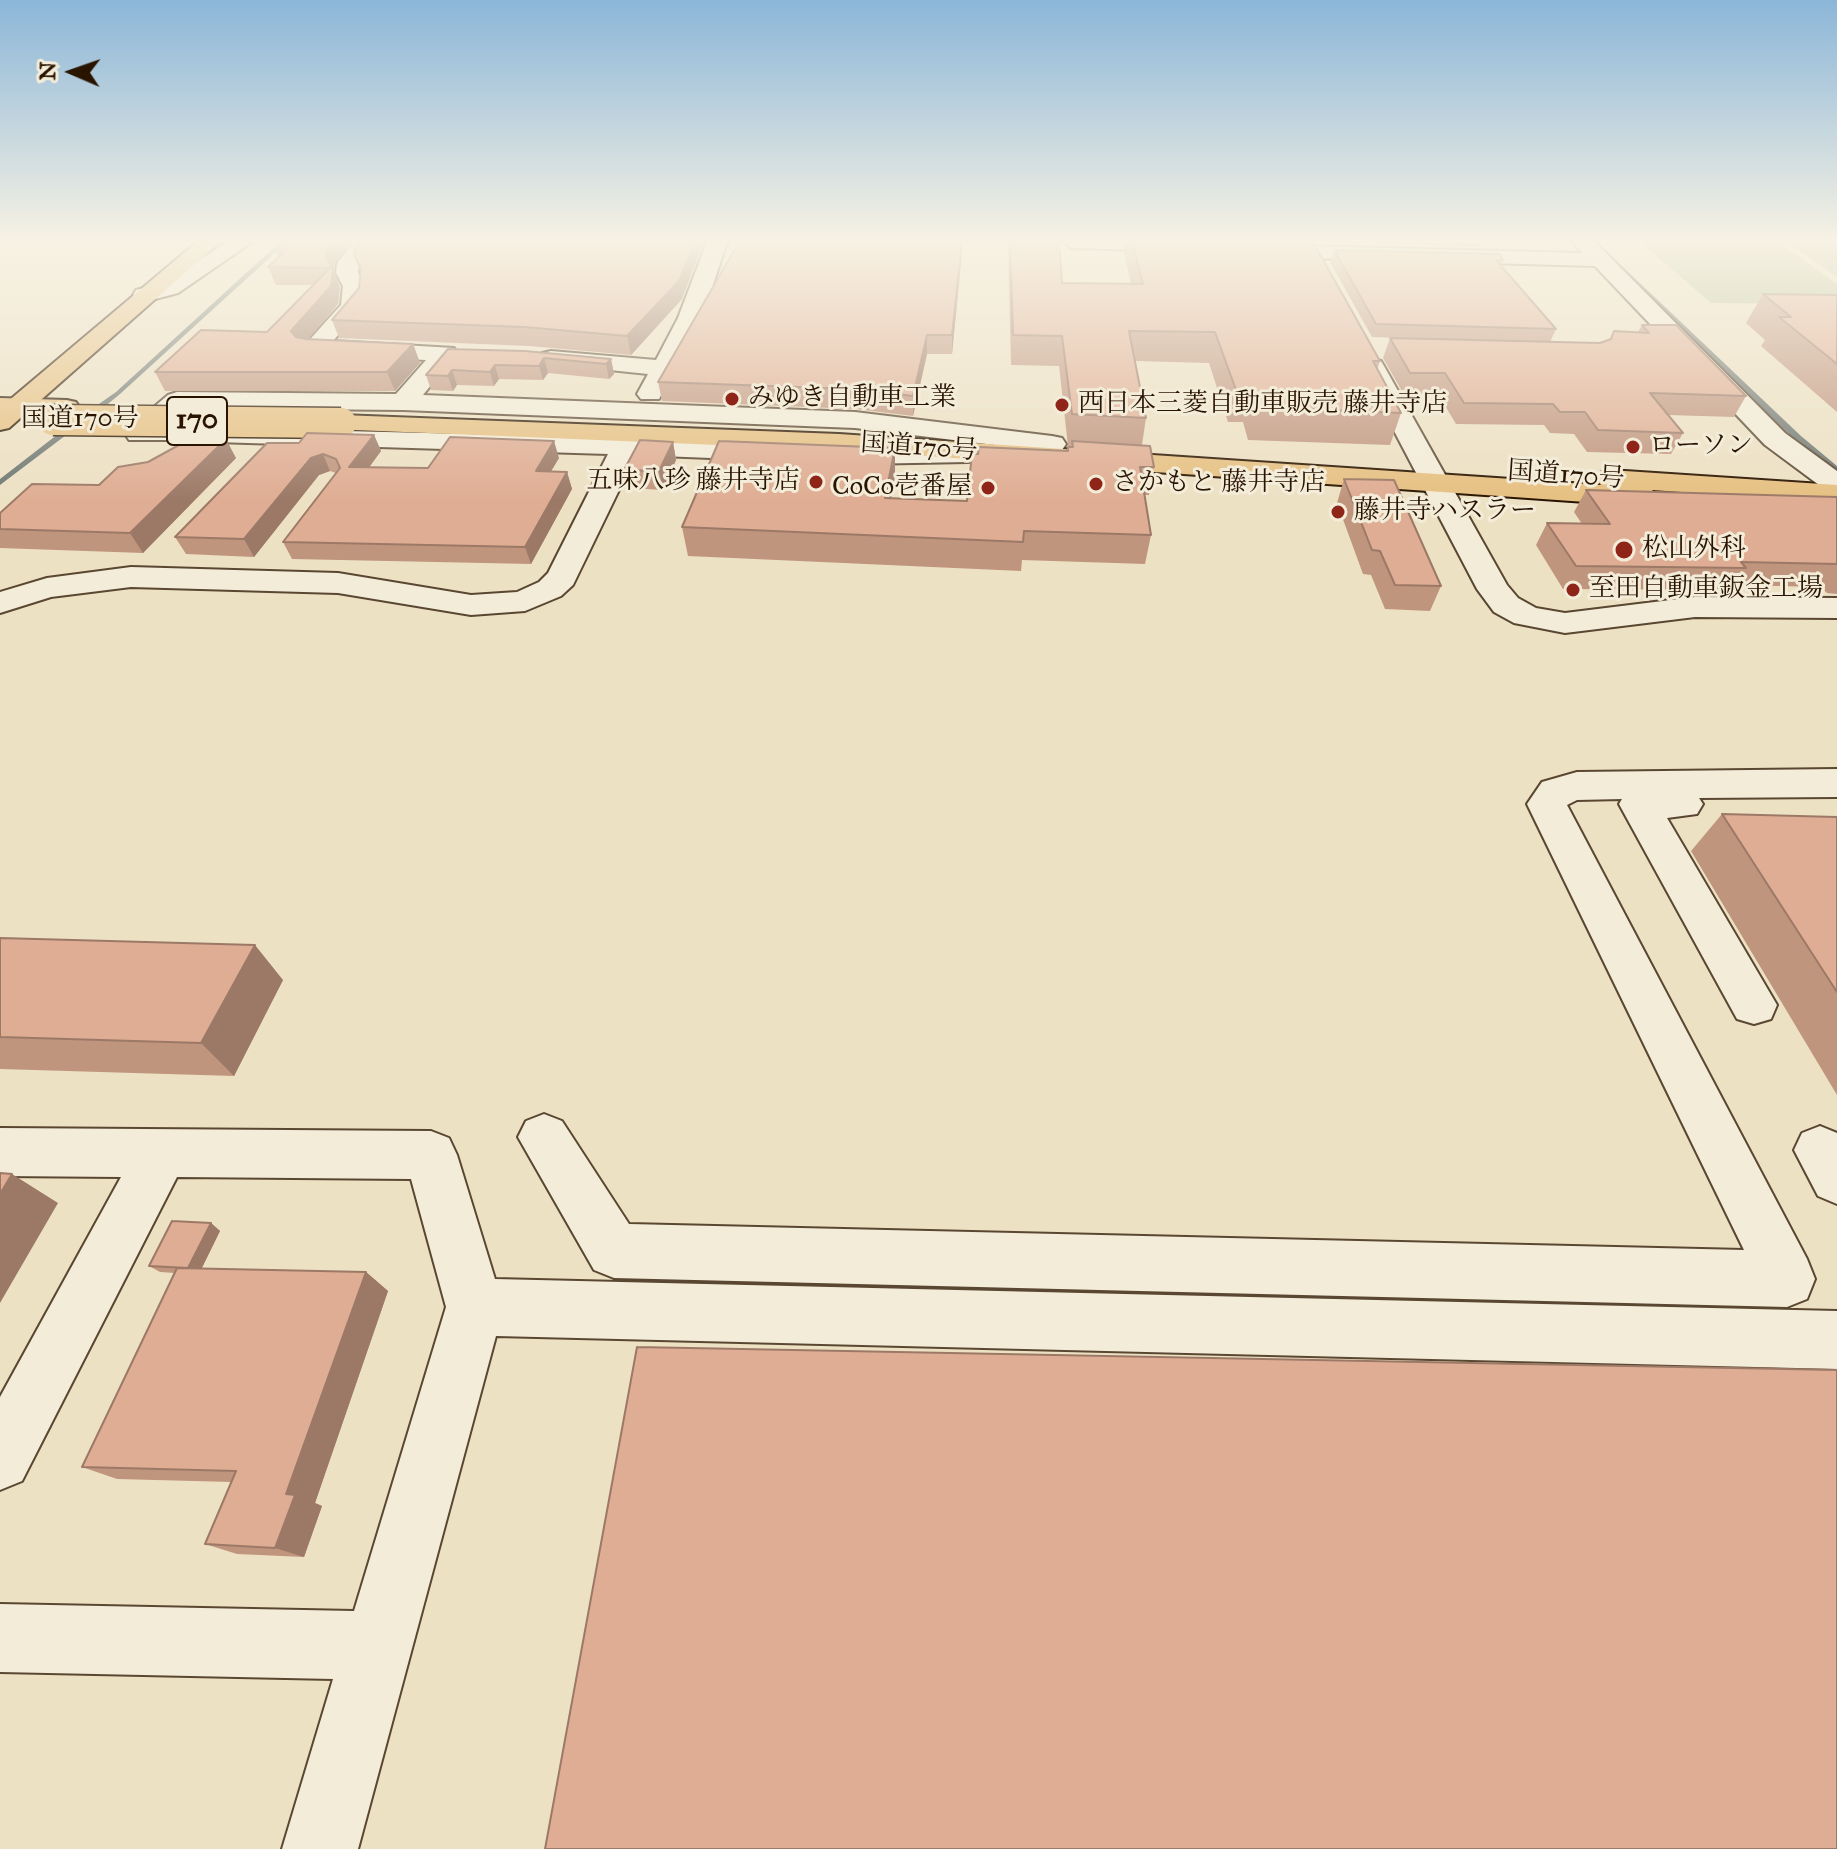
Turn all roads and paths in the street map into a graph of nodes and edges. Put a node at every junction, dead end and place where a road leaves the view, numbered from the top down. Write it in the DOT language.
graph roads {
  1 [pos="105,328"];
  2 [pos="332,328"];
  3 [pos="685,328"];
  4 [pos="1668,328"];
  5 [pos="1392,348"];
  6 [pos="445,353"];
  7 [pos="473,354"];
  8 [pos="529,356"];
  9 [pos="665,368"];
  10 [pos="403,402"];
  11 [pos="641,410"];
  12 [pos="4,415"];
  13 [pos="345,417"];
  14 [pos="276,437"];
  15 [pos="1052,444"];
  16 [pos="626,446"];
  17 [pos="995,454"];
  18 [pos="245,470"];
  19 [pos="1430,475"];
  20 [pos="1837,485"];
  21 [pos="1837,494"];
  22 [pos="1837,508"];
  23 [pos="173,545"];
  24 [pos="143,577"];
  25 [pos="0,603"];
  26 [pos="1837,608"];
  27 [pos="1837,783"];
  28 [pos="1837,803"];
  29 [pos="1754,1005"];
  30 [pos="544,1137"];
  31 [pos="0,1152"];
  32 [pos="162,1153"];
  33 [pos="475,1307"];
  34 [pos="1837,1340"];
  35 [pos="0,1459"];
  36 [pos="0,1638"];
  37 [pos="379,1646"];
  38 [pos="320,1849"];
  1 -- 12 [label="main road"];
  2 -- 6 [label="street"];
  3 -- 9 [label="street"];
  4 -- 20 [label="street"];
  5 -- 19 [label="street"];
  6 -- 7 [label="street"];
  6 -- 10 [label="street"];
  8 -- 9 [label="street"];
  9 -- 11 [label="street"];
  10 -- 11 [label="street"];
  10 -- 14 [label="street"];
  11 -- 15 [label="street"];
  12 -- 13 [label="main road, 国道170号 / 170, bridge"];
  13 -- 15 [label="main road, 国道170号 / 170"];
  13 -- 17 [label="main road, 国道170号 / 170"];
  14 -- 16 [label="street"];
  14 -- 18 [label="street"];
  15 -- 19 [label="main road, 国道170号 / 170"];
  16 -- 17 [label="street"];
  16 -- 24 [label="street"];
  17 -- 19 [label="main road, 国道170号 / 170"];
  19 -- 21 [label="main road, 国道170号 / 170"];
  19 -- 22 [label="main road, 国道170号 / 170"];
  19 -- 26 [label="street"];
  23 -- 24 [label="street"];
  24 -- 25 [label="street"];
  27 -- 30 [label="street"];
  28 -- 29 [label="street"];
  31 -- 32 [label="street"];
  32 -- 33 [label="street"];
  32 -- 35 [label="street"];
  33 -- 34 [label="street"];
  33 -- 37 [label="street"];
  36 -- 37 [label="street"];
  37 -- 38 [label="street"];
}
